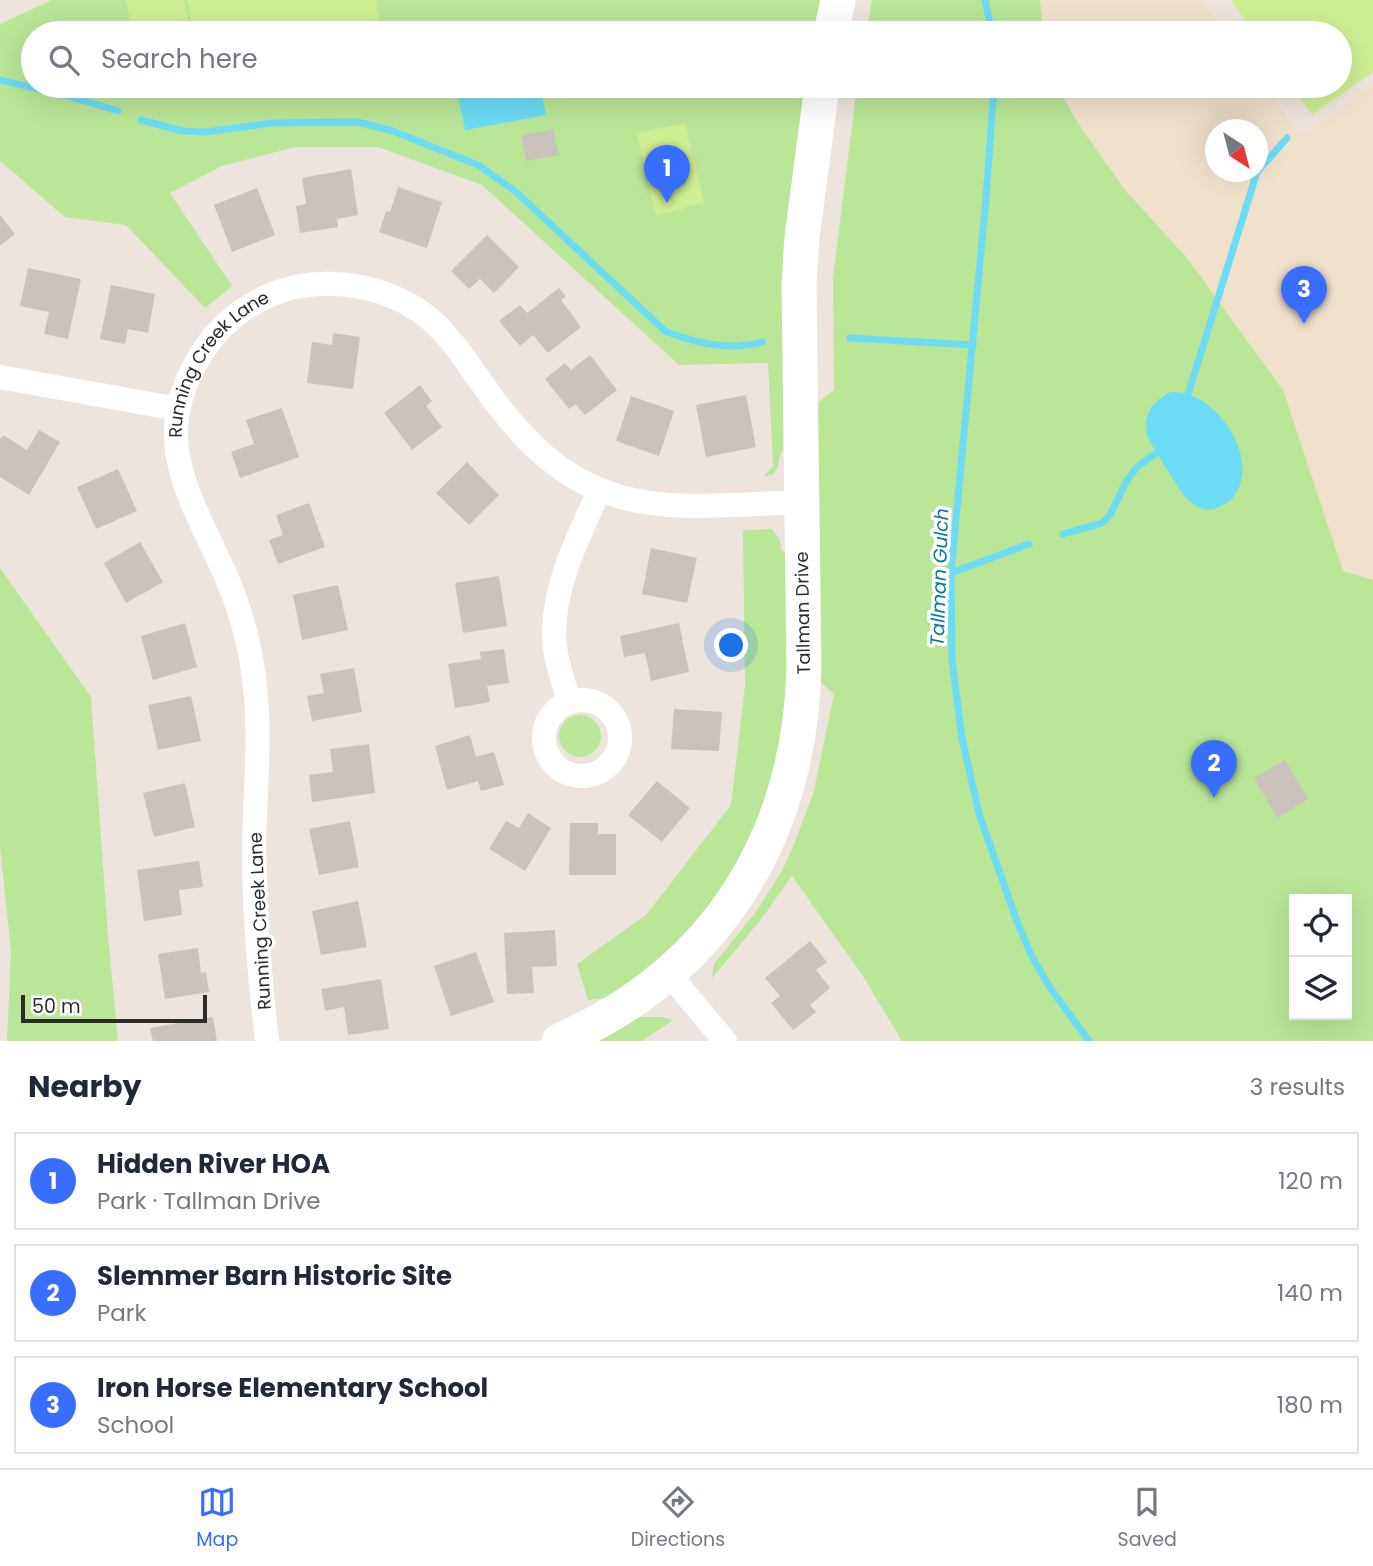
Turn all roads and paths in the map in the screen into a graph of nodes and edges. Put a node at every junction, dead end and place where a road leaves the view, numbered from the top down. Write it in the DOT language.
graph roads {
  1 [pos="838,0"];
  2 [pos="834,21"];
  3 [pos="821,98"];
  4 [pos="0,377"];
  5 [pos="178,409"];
  6 [pos="599,491"];
  7 [pos="801,502"];
  8 [pos="569,702"];
  9 [pos="668,973"];
  10 [pos="268,1041"];
  11 [pos="559,1041"];
  12 [pos="725,1041"];
  1 -- 2 [label="street"];
  3 -- 7 [label="street, Tallman Drive"];
  4 -- 5 [label="street"];
  5 -- 6 [label="street, Running Creek Lane"];
  5 -- 10 [label="street, Running Creek Lane"];
  6 -- 7 [label="street, Running Creek Lane"];
  6 -- 8 [label="street"];
  7 -- 9 [label="street, Tallman Drive"];
  9 -- 11 [label="street, Tallman Drive"];
  9 -- 12 [label="street"];
}
